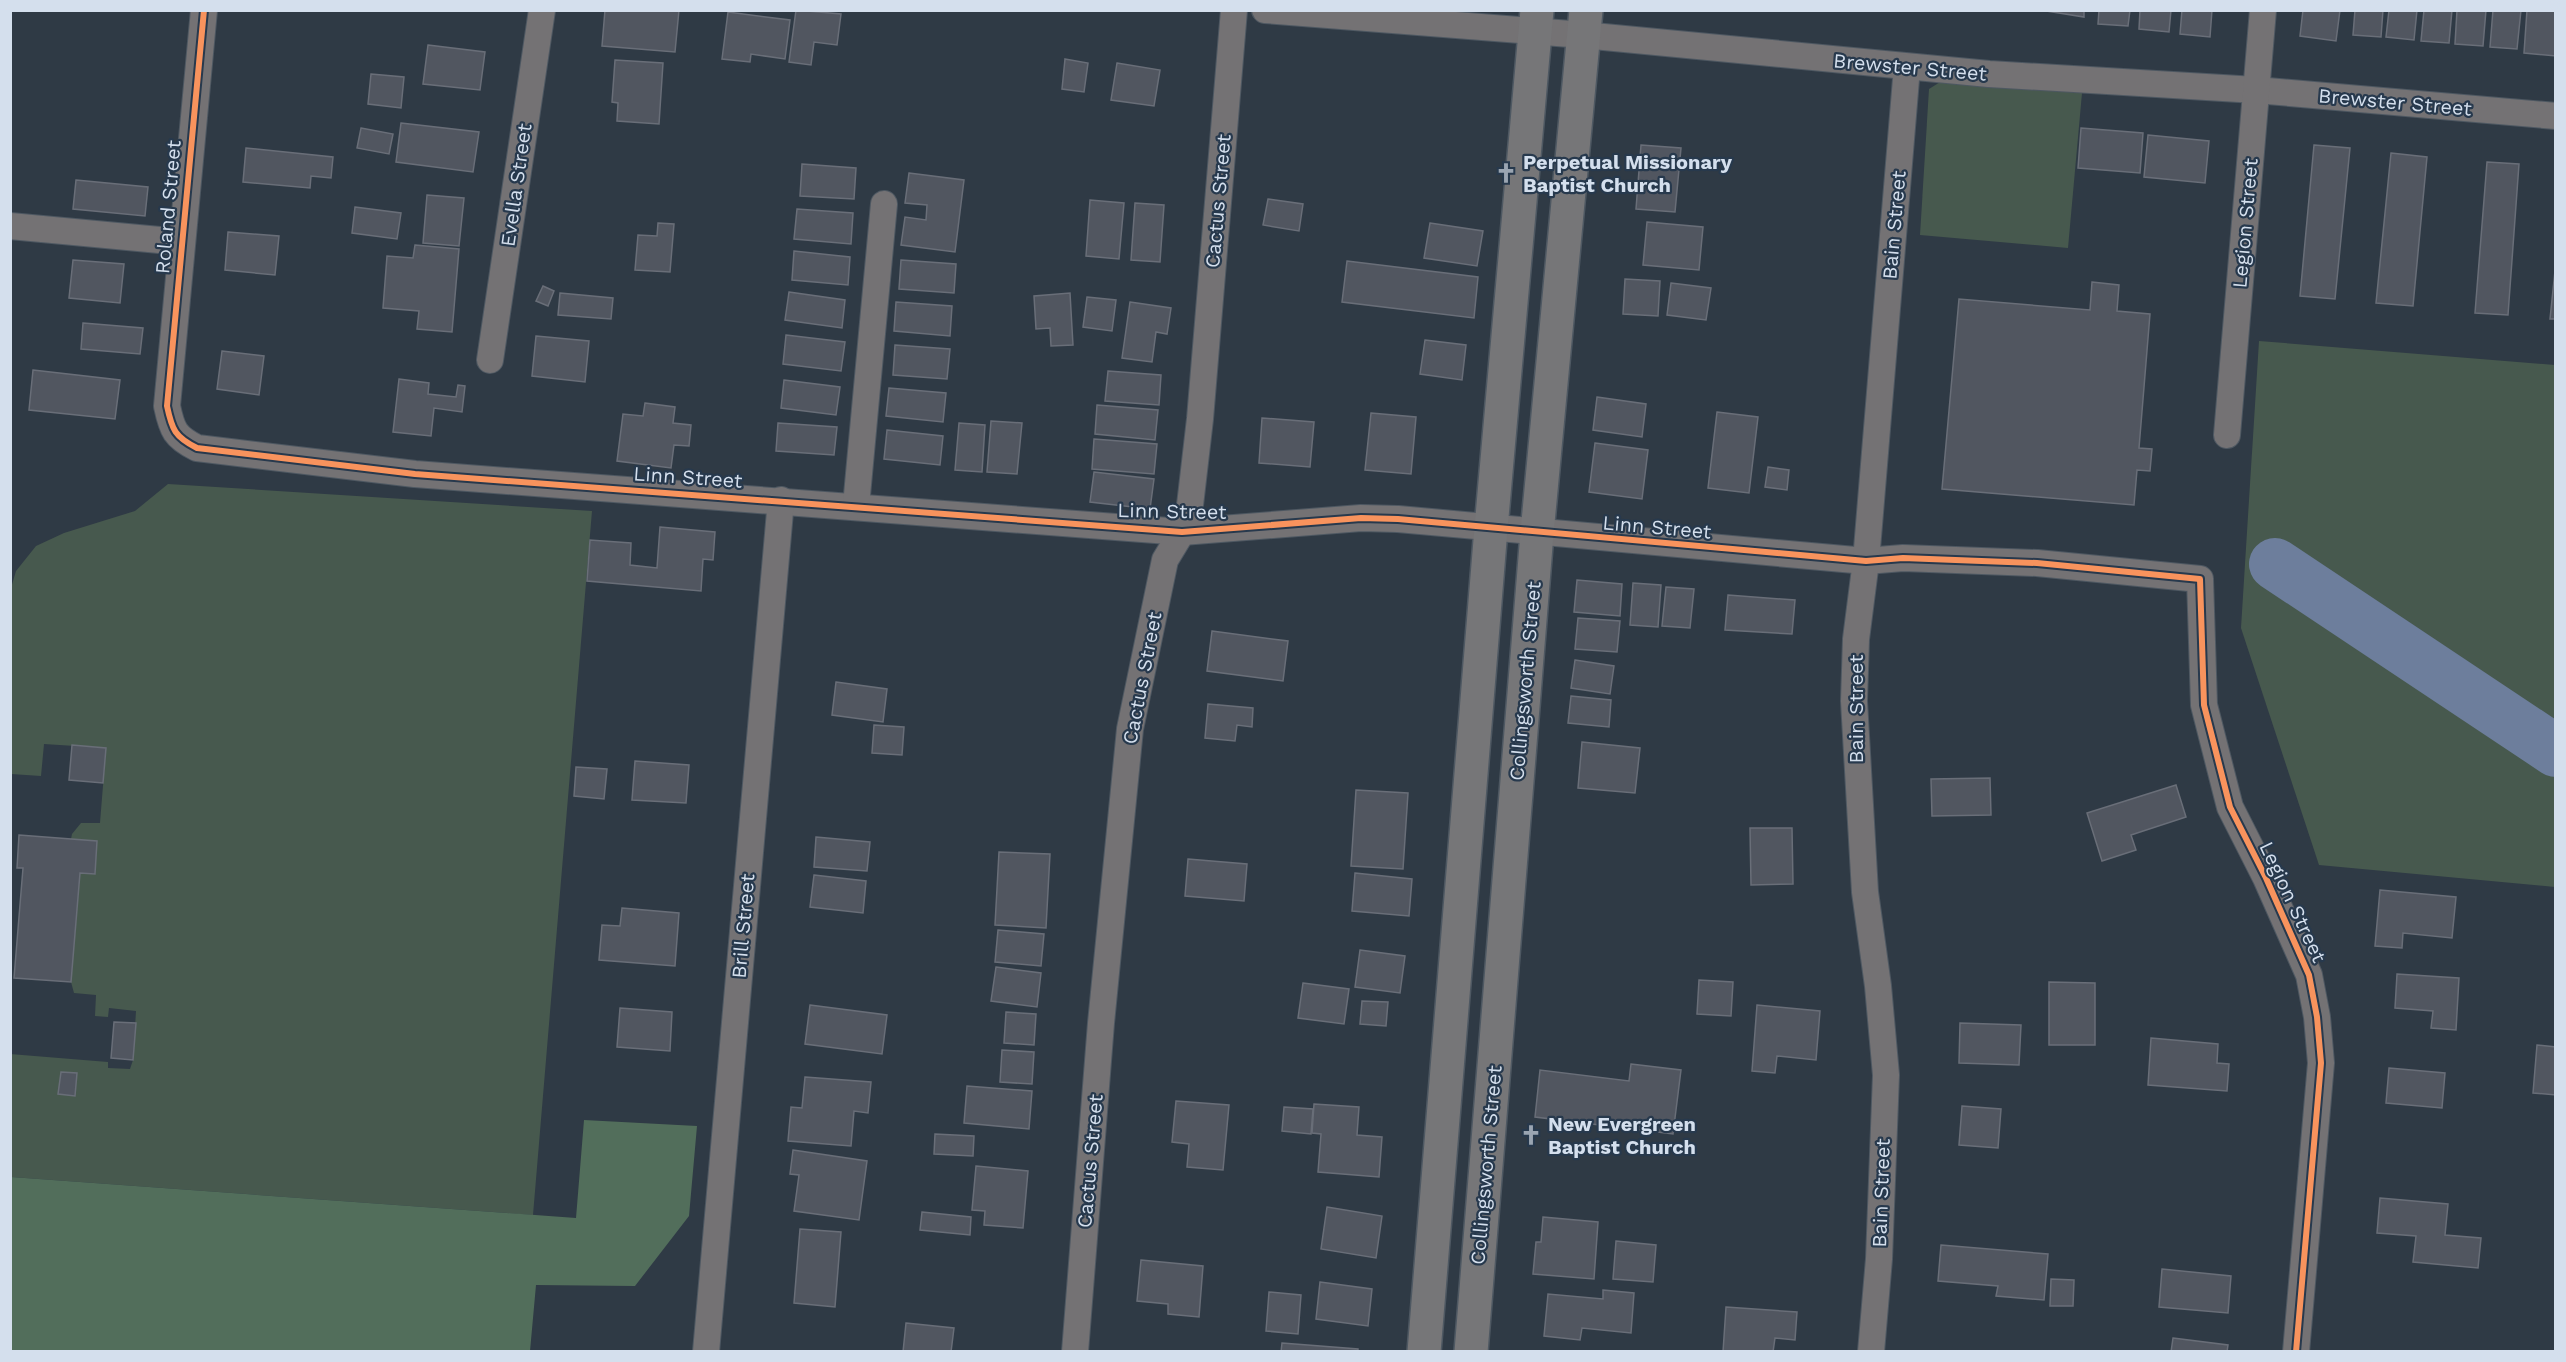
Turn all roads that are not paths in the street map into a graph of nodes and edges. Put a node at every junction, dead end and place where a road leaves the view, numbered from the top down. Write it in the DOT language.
graph roads {
  1 [pos="204,10"];
  2 [pos="542,10"];
  3 [pos="1234,10"];
  4 [pos="1265,10"];
  5 [pos="2264,10"];
  6 [pos="1537,21"];
  7 [pos="1585,23"];
  8 [pos="1907,67"];
  9 [pos="2256,90"];
  10 [pos="2556,116"];
  11 [pos="885,204"];
  12 [pos="10,226"];
  13 [pos="181,242"];
  14 [pos="490,360"];
  15 [pos="167,406"];
  16 [pos="2227,435"];
  17 [pos="781,500"];
  18 [pos="856,506"];
  19 [pos="1491,528"];
  20 [pos="1182,532"];
  21 [pos="1537,533"];
  22 [pos="1866,561"];
  23 [pos="2200,579"];
  24 [pos="706,1352"];
  25 [pos="1075,1352"];
  26 [pos="1424,1352"];
  27 [pos="1471,1352"];
  28 [pos="1871,1352"];
  29 [pos="2296,1352"];
  1 -- 13 [label="street, Roland Street"];
  2 -- 14 [label="street, Evella Street"];
  3 -- 20 [label="street, Cactus Street"];
  4 -- 6 [label="street, Brewster Street"];
  5 -- 9 [label="street, Legion Street"];
  6 -- 7 [label="street, Brewster Street"];
  6 -- 19 [label="main road"];
  7 -- 8 [label="street, Brewster Street"];
  7 -- 21 [label="main road, Collingsworth Street"];
  8 -- 9 [label="street, Brewster Street"];
  8 -- 22 [label="street, Bain Street"];
  9 -- 10 [label="street, Brewster Street"];
  9 -- 16 [label="street, Legion Street"];
  11 -- 18 [label="street"];
  12 -- 13 [label="street"];
  13 -- 15 [label="street, Roland Street"];
  15 -- 17 [label="street, Linn Street"];
  17 -- 18 [label="street, Linn Street"];
  17 -- 24 [label="street, Brill Street"];
  18 -- 20 [label="street, Linn Street"];
  19 -- 20 [label="street, Linn Street"];
  19 -- 21 [label="street, Linn Street"];
  19 -- 26 [label="main road"];
  20 -- 25 [label="street, Cactus Street"];
  21 -- 22 [label="street, Linn Street"];
  21 -- 27 [label="main road, Collingsworth Street"];
  22 -- 23 [label="street, Linn Street"];
  22 -- 28 [label="street, Bain Street"];
  23 -- 29 [label="street, Legion Street"];
}
